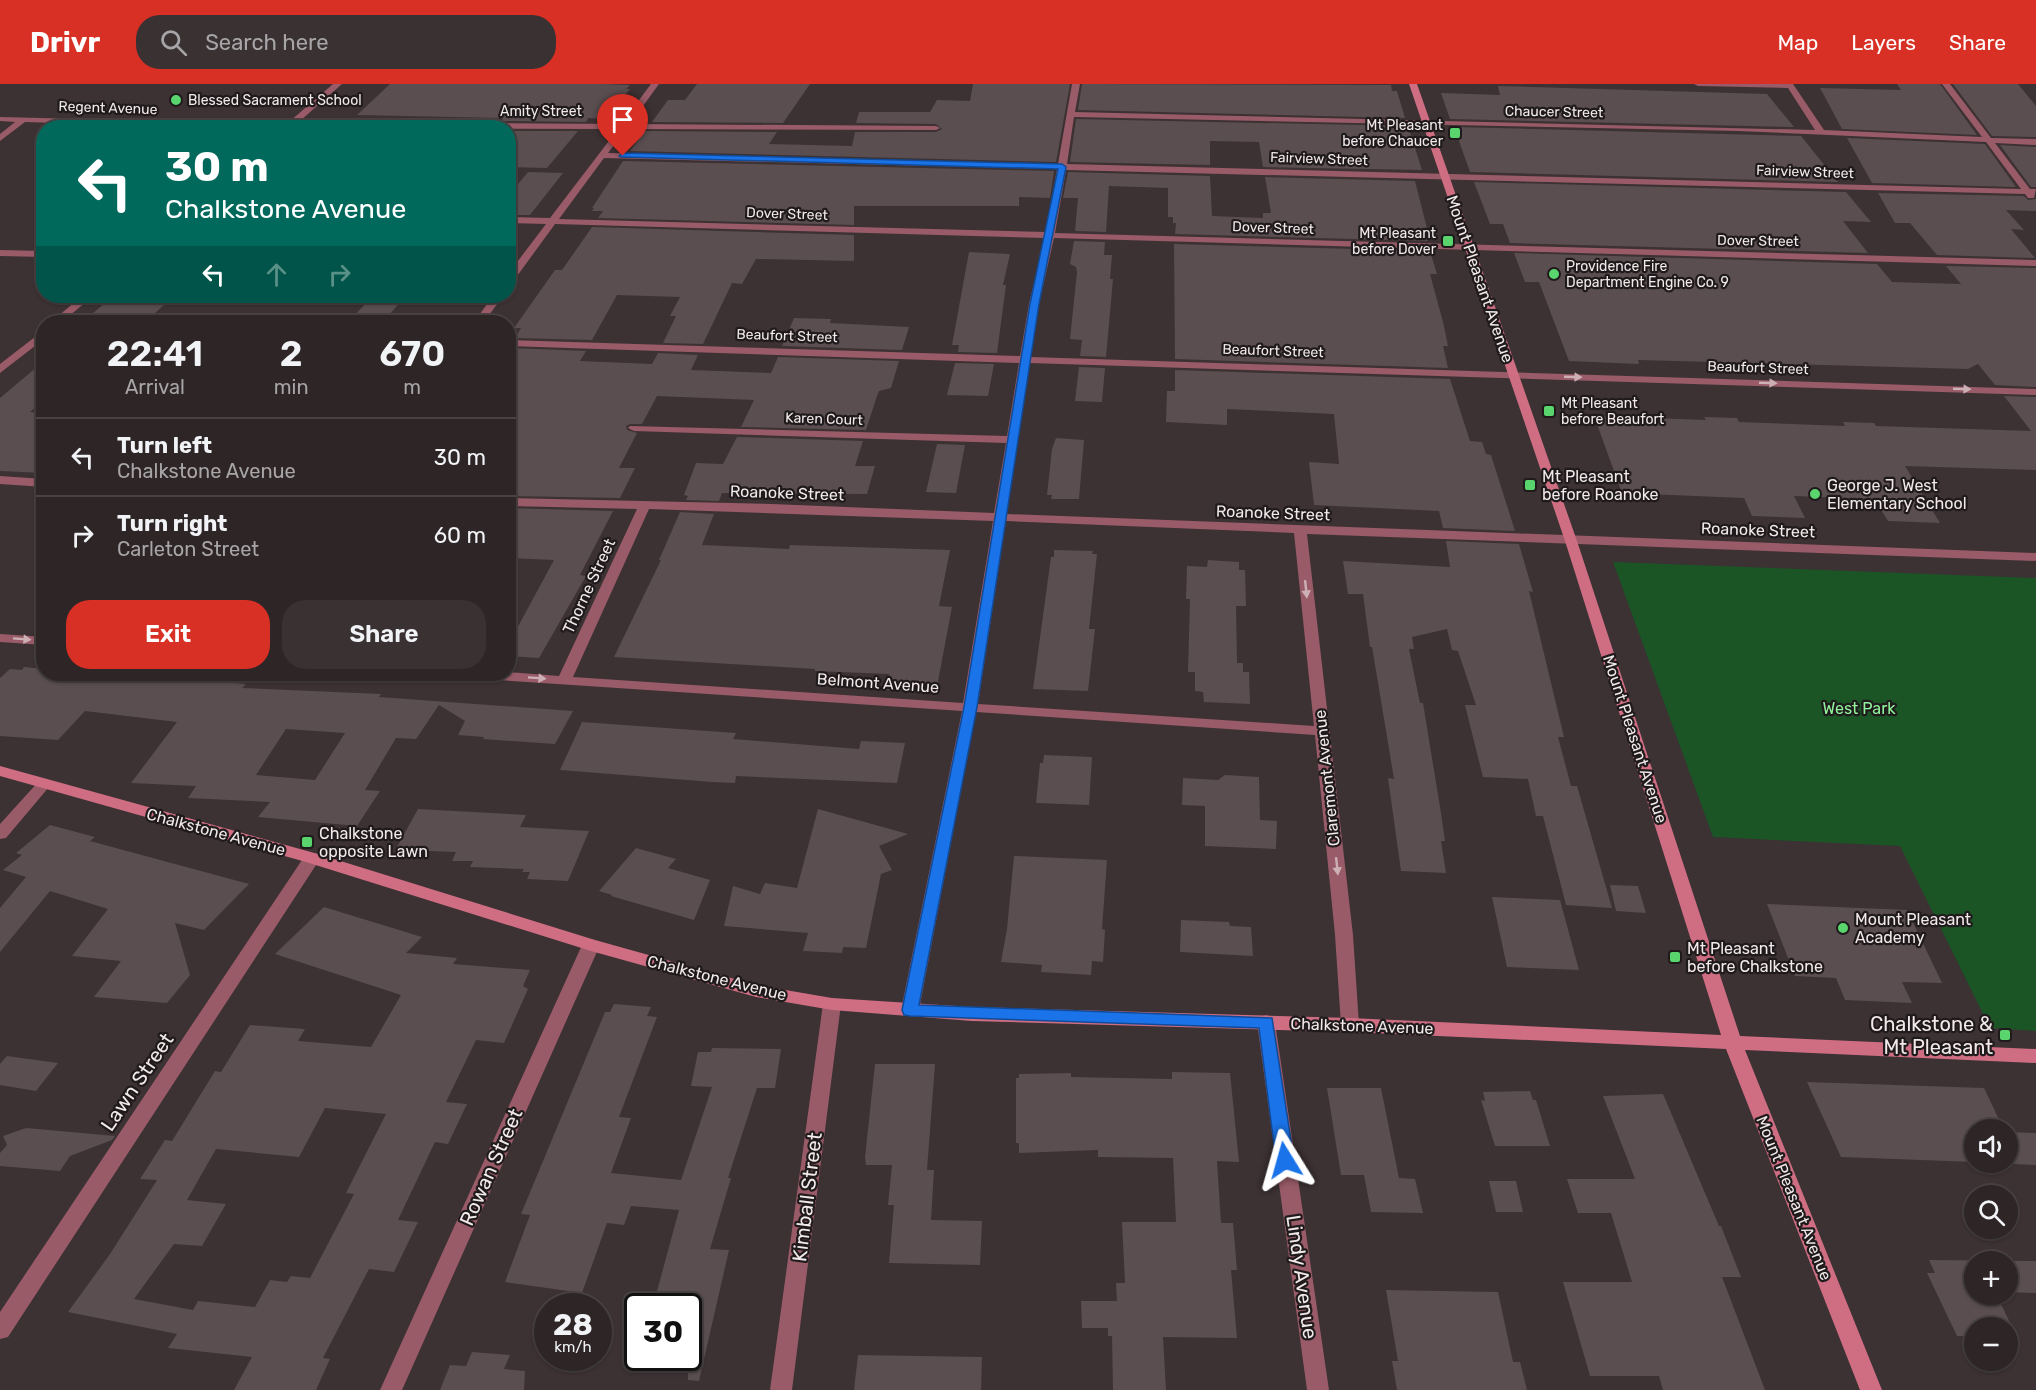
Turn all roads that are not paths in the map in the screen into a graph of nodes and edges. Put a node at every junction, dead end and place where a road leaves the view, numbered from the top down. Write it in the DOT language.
graph roads {
  1 [pos="338,84"];
  2 [pos="655,84"];
  3 [pos="1076,84"];
  4 [pos="1413,84"];
  5 [pos="1698,84"];
  6 [pos="1946,84"];
  7 [pos="1790,85"];
  8 [pos="1072,114"];
  9 [pos="0,119"];
  10 [pos="24,119"];
  11 [pos="62,120"];
  12 [pos="295,120"];
  13 [pos="1425,122"];
  14 [pos="516,125"];
  15 [pos="625,125"];
  16 [pos="936,128"];
  17 [pos="1821,132"];
  18 [pos="0,138"];
  19 [pos="1990,139"];
  20 [pos="2036,142"];
  21 [pos="602,155"];
  22 [pos="1062,167"];
  23 [pos="1444,177"];
  24 [pos="2032,192"];
  25 [pos="2036,202"];
  26 [pos="516,220"];
  27 [pos="551,221"];
  28 [pos="1050,235"];
  29 [pos="1471,247"];
  30 [pos="0,253"];
  31 [pos="36,254"];
  32 [pos="2036,262"];
  33 [pos="516,270"];
  34 [pos="79,303"];
  35 [pos="493,303"];
  36 [pos="65,315"];
  37 [pos="483,315"];
  38 [pos="36,340"];
  39 [pos="516,343"];
  40 [pos="1027,359"];
  41 [pos="0,370"];
  42 [pos="1514,375"];
  43 [pos="2036,392"];
  44 [pos="634,428"];
  45 [pos="1014,440"];
  46 [pos="0,480"];
  47 [pos="36,482"];
  48 [pos="516,502"];
  49 [pos="644,506"];
  50 [pos="999,519"];
  51 [pos="1300,531"];
  52 [pos="1571,541"];
  53 [pos="2036,556"];
  54 [pos="0,638"];
  55 [pos="36,640"];
  56 [pos="516,677"];
  57 [pos="564,680"];
  58 [pos="970,707"];
  59 [pos="1322,731"];
  60 [pos="0,771"];
  61 [pos="44,784"];
  62 [pos="0,834"];
  63 [pos="312,858"];
  64 [pos="591,945"];
  65 [pos="832,1004"];
  66 [pos="910,1010"];
  67 [pos="1266,1022"];
  68 [pos="1350,1025"];
  69 [pos="1732,1041"];
  70 [pos="2036,1056"];
  71 [pos="0,1330"];
  72 [pos="391,1390"];
  73 [pos="781,1390"];
  74 [pos="1318,1390"];
  75 [pos="1871,1390"];
  1 -- 12 [label="street"];
  2 -- 15 [label="street"];
  3 -- 8 [label="street"];
  4 -- 13 [label="main road, Mount Pleasant Avenue"];
  5 -- 7 [label="street"];
  6 -- 19 [label="street"];
  7 -- 17 [label="street"];
  8 -- 13 [label="street, Chaucer Street"];
  8 -- 22 [label="street"];
  9 -- 10 [label="street, Regent Avenue"];
  10 -- 11 [label="street, Regent Avenue"];
  10 -- 18 [label="street"];
  13 -- 17 [label="street, Chaucer Street"];
  13 -- 23 [label="main road, Mount Pleasant Avenue"];
  14 -- 15 [label="street, Amity Street"];
  15 -- 16 [label="street, Amity Street"];
  15 -- 21 [label="street"];
  17 -- 19 [label="street, Chaucer Street"];
  19 -- 20 [label="street, Chaucer Street"];
  19 -- 24 [label="street"];
  21 -- 22 [label="street, Fairview Street"];
  21 -- 27 [label="street"];
  22 -- 23 [label="street, Fairview Street"];
  22 -- 28 [label="street"];
  23 -- 24 [label="street, Fairview Street"];
  23 -- 29 [label="main road, Mount Pleasant Avenue"];
  24 -- 25 [label="street"];
  26 -- 27 [label="street, Dover Street"];
  27 -- 28 [label="street, Dover Street"];
  27 -- 33 [label="street"];
  28 -- 29 [label="street, Dover Street"];
  28 -- 40 [label="street"];
  29 -- 32 [label="street, Dover Street"];
  29 -- 42 [label="main road, Mount Pleasant Avenue"];
  30 -- 31 [label="street"];
  34 -- 36 [label="street"];
  35 -- 37 [label="street"];
  38 -- 41 [label="street"];
  39 -- 40 [label="street, Beaufort Street"];
  40 -- 42 [label="street, Beaufort Street"];
  40 -- 45 [label="street"];
  42 -- 43 [label="street, Beaufort Street, one-way"];
  42 -- 52 [label="main road, Mount Pleasant Avenue"];
  44 -- 45 [label="street, Karen Court"];
  45 -- 50 [label="street"];
  46 -- 47 [label="street"];
  48 -- 49 [label="street, Roanoke Street"];
  49 -- 50 [label="street, Roanoke Street"];
  49 -- 57 [label="street, Thorne Street"];
  50 -- 51 [label="street, Roanoke Street"];
  50 -- 58 [label="street"];
  51 -- 52 [label="street, Roanoke Street"];
  51 -- 59 [label="street, Claremont Avenue, one-way"];
  52 -- 53 [label="street, Roanoke Street"];
  52 -- 69 [label="main road, Mount Pleasant Avenue"];
  54 -- 55 [label="street, one-way"];
  56 -- 57 [label="street, Belmont Avenue, one-way"];
  57 -- 58 [label="street, Belmont Avenue"];
  58 -- 59 [label="street, Belmont Avenue"];
  58 -- 66 [label="street"];
  59 -- 68 [label="street, Claremont Avenue, one-way"];
  60 -- 61 [label="main road, Chalkstone Avenue"];
  61 -- 62 [label="street"];
  61 -- 63 [label="main road, Chalkstone Avenue"];
  63 -- 64 [label="main road, Chalkstone Avenue"];
  63 -- 71 [label="street, Lawn Street"];
  64 -- 65 [label="main road, Chalkstone Avenue"];
  64 -- 72 [label="street, Rowan Street"];
  65 -- 66 [label="main road, Chalkstone Avenue"];
  65 -- 73 [label="street, Kimball Street"];
  66 -- 67 [label="main road, Chalkstone Avenue"];
  67 -- 68 [label="main road, Chalkstone Avenue"];
  67 -- 74 [label="street, Lindy Avenue"];
  68 -- 69 [label="main road, Chalkstone Avenue"];
  69 -- 70 [label="main road, Chalkstone Avenue"];
  69 -- 75 [label="main road, Mount Pleasant Avenue"];
}
